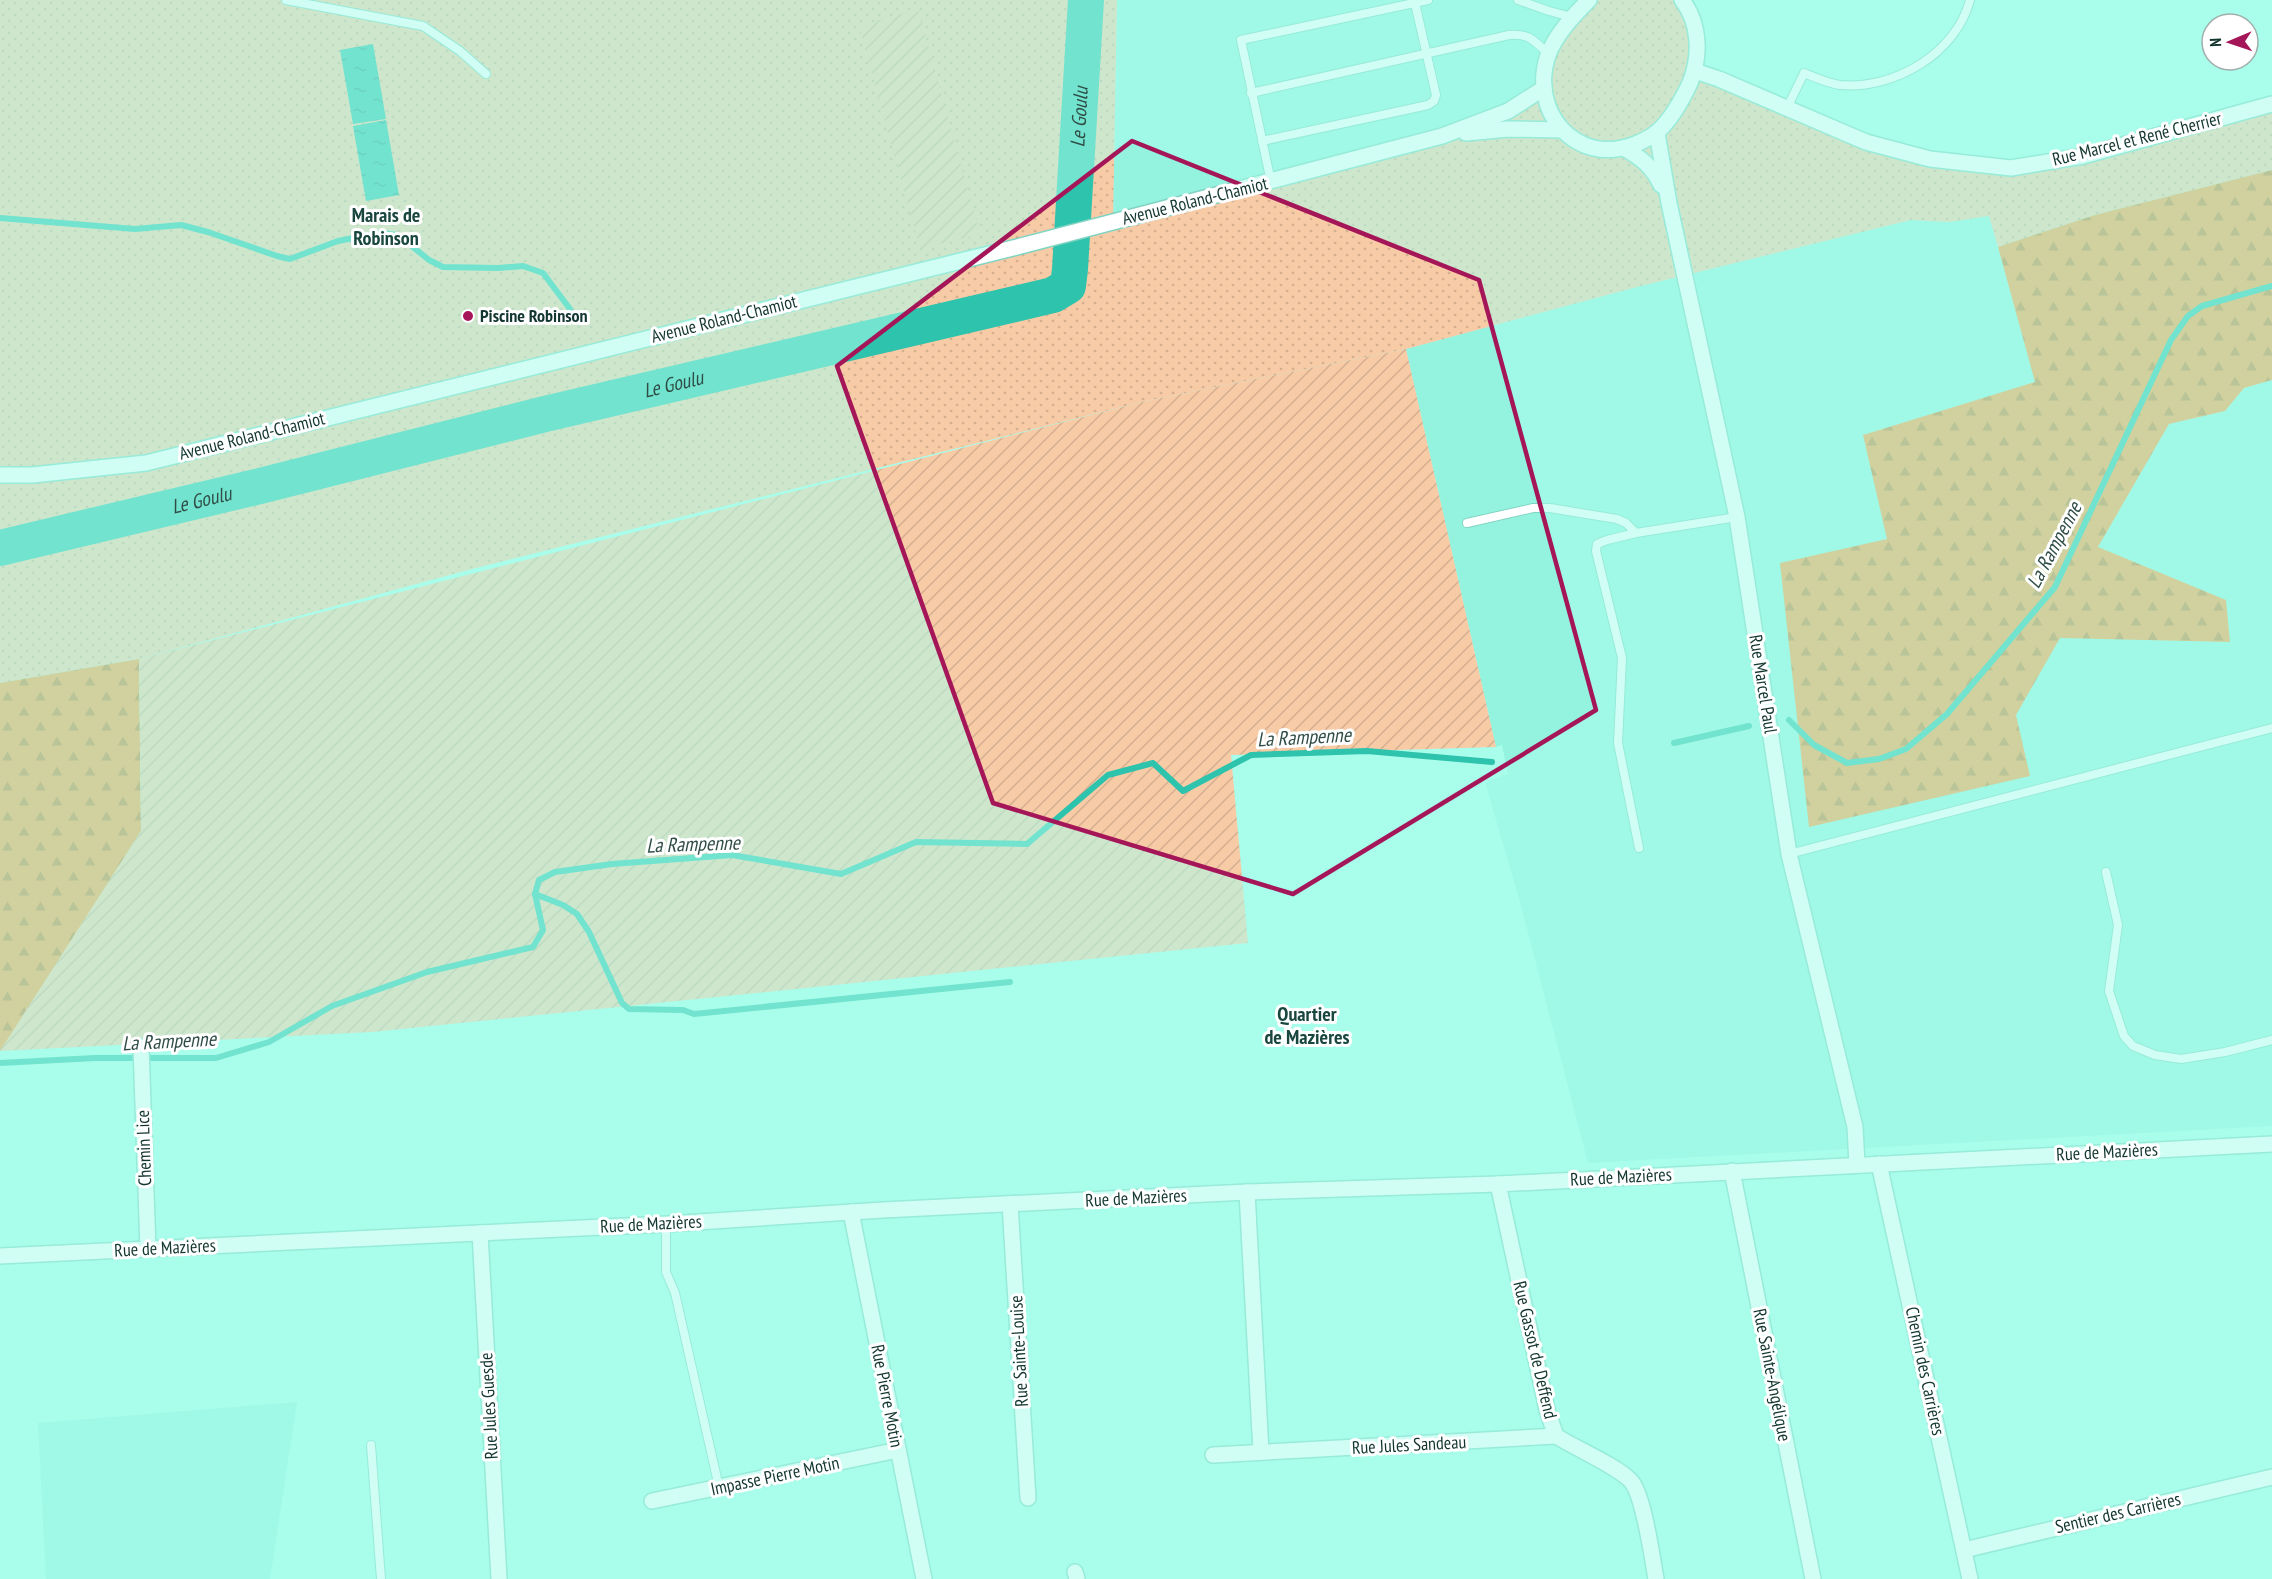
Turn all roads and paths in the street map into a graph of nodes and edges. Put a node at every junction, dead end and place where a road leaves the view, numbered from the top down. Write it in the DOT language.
graph roads {
  1 [pos="285,0"];
  2 [pos="1427,0"];
  3 [pos="1518,0"];
  4 [pos="1589,0"];
  5 [pos="1682,0"];
  6 [pos="1970,0"];
  7 [pos="1416,3"];
  8 [pos="1572,16"];
  9 [pos="1426,53"];
  10 [pos="1548,54"];
  11 [pos="1695,71"];
  12 [pos="486,74"];
  13 [pos="1544,88"];
  14 [pos="1251,93"];
  15 [pos="2272,104"];
  16 [pos="1787,108"];
  17 [pos="1562,130"];
  18 [pos="1657,133"];
  19 [pos="1442,136"];
  20 [pos="1262,141"];
  21 [pos="1624,148"];
  22 [pos="1271,182"];
  23 [pos="1669,203"];
  24 [pos="0,475"];
  25 [pos="1737,517"];
  26 [pos="1467,522"];
  27 [pos="1636,533"];
  28 [pos="2272,728"];
  29 [pos="1639,848"];
  30 [pos="1789,854"];
  31 [pos="2106,872"];
  32 [pos="2272,1040"];
  33 [pos="141,1047"];
  34 [pos="2272,1144"];
  35 [pos="1879,1164"];
  36 [pos="1857,1165"];
  37 [pos="1732,1171"];
  38 [pos="1498,1184"];
  39 [pos="1247,1192"];
  40 [pos="1010,1204"];
  41 [pos="850,1212"];
  42 [pos="666,1224"];
  43 [pos="480,1233"];
  44 [pos="148,1249"];
  45 [pos="0,1256"];
  46 [pos="1556,1436"];
  47 [pos="371,1445"];
  48 [pos="898,1450"];
  49 [pos="1262,1452"];
  50 [pos="1213,1455"];
  51 [pos="2272,1477"];
  52 [pos="719,1487"];
  53 [pos="1028,1498"];
  54 [pos="652,1501"];
  55 [pos="1964,1550"];
  56 [pos="381,1579"];
  57 [pos="499,1579"];
  58 [pos="924,1579"];
  59 [pos="1656,1579"];
  60 [pos="1813,1579"];
  61 [pos="1970,1579"];
  1 -- 12 [label="lane"];
  2 -- 7 [label="lane"];
  3 -- 8 [label="lane"];
  4 -- 8 [label="street"];
  5 -- 11 [label="street"];
  6 -- 16 [label="lane"];
  7 -- 9 [label="lane"];
  7 -- 14 [label="lane"];
  8 -- 10 [label="street"];
  9 -- 10 [label="lane"];
  9 -- 14 [label="lane"];
  9 -- 20 [label="lane"];
  10 -- 13 [label="street"];
  11 -- 16 [label="street, Rue Marcel et René Cherrier"];
  11 -- 18 [label="street"];
  13 -- 17 [label="street"];
  13 -- 19 [label="street, Avenue Roland-Chamiot"];
  14 -- 20 [label="lane"];
  15 -- 16 [label="street, Rue Marcel et René Cherrier"];
  17 -- 19 [label="street, Avenue Roland-Chamiot"];
  17 -- 21 [label="street"];
  18 -- 21 [label="street"];
  18 -- 23 [label="street, Rue Marcel Paul"];
  19 -- 22 [label="street, Avenue Roland-Chamiot"];
  20 -- 22 [label="lane"];
  21 -- 23 [label="street, Rue Marcel Paul"];
  22 -- 24 [label="street, Avenue Roland-Chamiot"];
  23 -- 25 [label="street, Rue Marcel Paul"];
  25 -- 27 [label="lane"];
  25 -- 30 [label="street, Rue Marcel Paul"];
  26 -- 27 [label="lane"];
  27 -- 29 [label="lane"];
  28 -- 30 [label="lane"];
  30 -- 36 [label="street, Rue Marcel Paul"];
  31 -- 32 [label="lane"];
  33 -- 44 [label="street, Chemin Lice"];
  34 -- 35 [label="street, Rue de Mazières"];
  35 -- 36 [label="street, Rue de Mazières"];
  35 -- 55 [label="street, Chemin des Carrières"];
  36 -- 37 [label="street, Rue de Mazières"];
  37 -- 38 [label="street, Rue de Mazières"];
  37 -- 60 [label="street, Rue Sainte-Angélique"];
  38 -- 39 [label="street, Rue de Mazières"];
  38 -- 46 [label="street, Rue Gassot de Deffend"];
  39 -- 40 [label="street, Rue de Mazières"];
  39 -- 49 [label="street"];
  40 -- 41 [label="street, Rue de Mazières"];
  40 -- 53 [label="street, Rue Sainte-Louise"];
  41 -- 42 [label="street, Rue de Mazières"];
  41 -- 48 [label="street, Rue Pierre Motin"];
  42 -- 43 [label="street, Rue de Mazières"];
  42 -- 52 [label="lane"];
  43 -- 44 [label="street, Rue de Mazières"];
  43 -- 57 [label="street, Rue Jules Guesde"];
  44 -- 45 [label="street, Rue de Mazières"];
  46 -- 49 [label="street, Rue Jules Sandeau"];
  46 -- 59 [label="street, Rue Gassot de Deffend"];
  47 -- 56 [label="lane"];
  48 -- 52 [label="street, Impasse Pierre Motin"];
  48 -- 58 [label="street, Rue Pierre Motin"];
  49 -- 50 [label="street, Rue Jules Sandeau"];
  51 -- 55 [label="street, Sentier des Carrières"];
  52 -- 54 [label="street, Impasse Pierre Motin"];
  55 -- 61 [label="street, Chemin des Carrières"];
}
